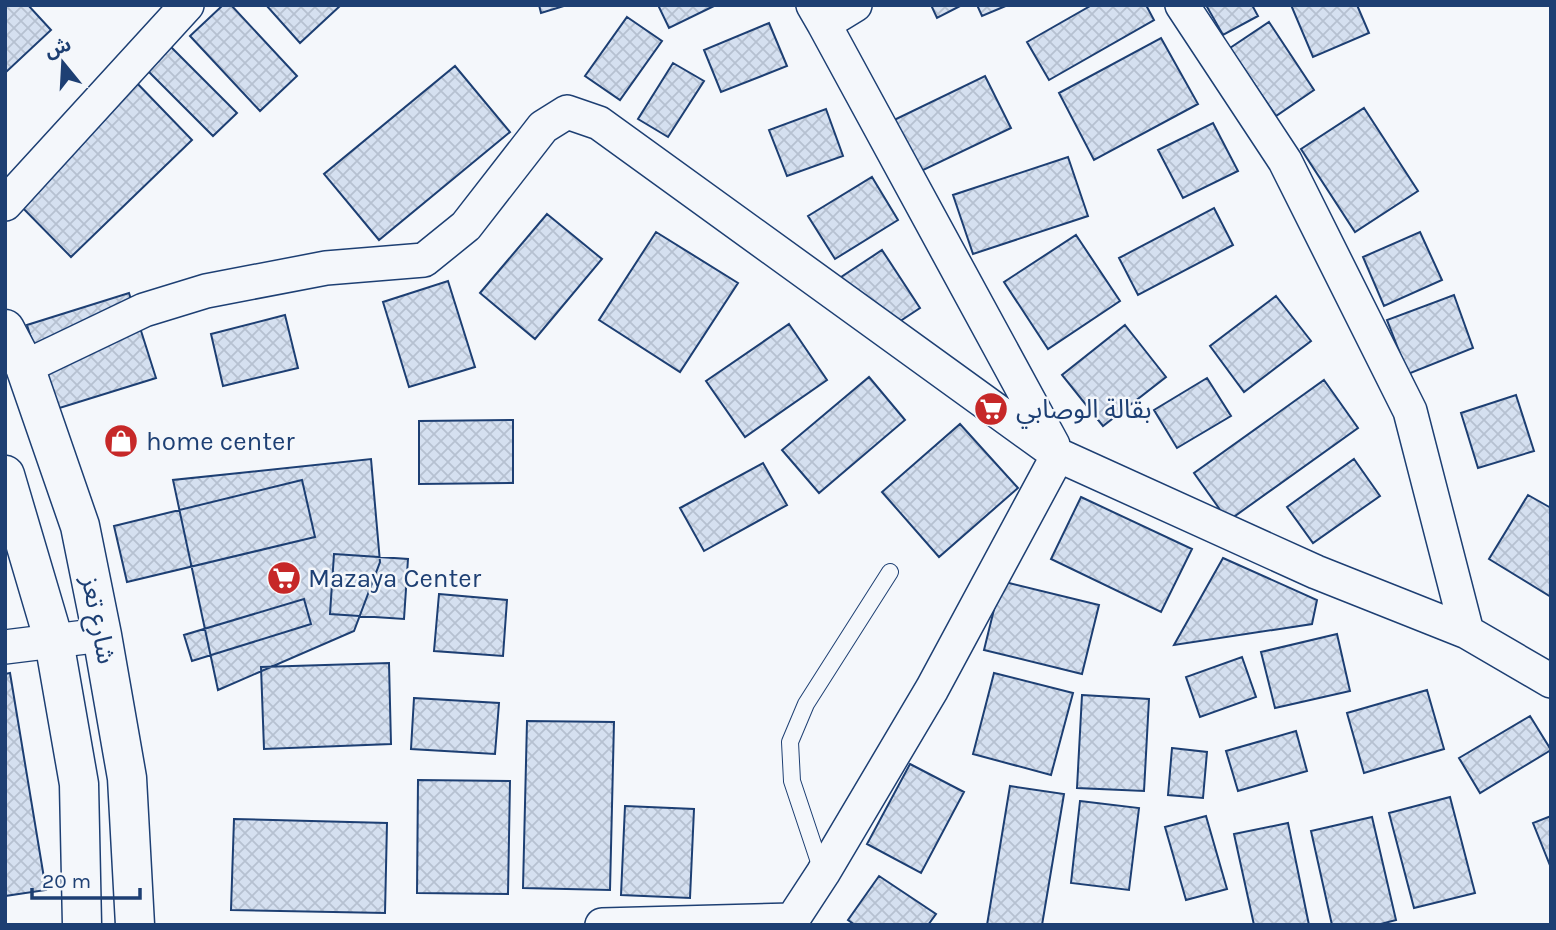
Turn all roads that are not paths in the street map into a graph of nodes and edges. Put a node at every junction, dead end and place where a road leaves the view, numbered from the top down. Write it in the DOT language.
graph roads {
  1 [pos="187,5"];
  2 [pos="855,5"];
  3 [pos="1182,5"];
  4 [pos="819,15"];
  5 [pos="5,204"];
  6 [pos="5,329"];
  7 [pos="25,367"];
  8 [pos="1058,455"];
  9 [pos="5,475"];
  10 [pos="890,572"];
  11 [pos="1467,632"];
  12 [pos="102,635"];
  13 [pos="54,641"];
  14 [pos="5,648"];
  15 [pos="1551,681"];
  16 [pos="823,873"];
  17 [pos="790,923"];
  18 [pos="82,925"];
  19 [pos="135,925"];
  20 [pos="602,925"];
  1 -- 5 [label="street"];
  2 -- 4 [label="street"];
  3 -- 11 [label="street"];
  4 -- 8 [label="street"];
  6 -- 7 [label="main road, شارع تعز"];
  7 -- 8 [label="street"];
  7 -- 12 [label="main road, شارع تعز"];
  8 -- 11 [label="street"];
  8 -- 16 [label="street"];
  9 -- 13 [label="main road, شارع تعز"];
  10 -- 16 [label="lane"];
  11 -- 15 [label="street"];
  12 -- 13 [label="street"];
  12 -- 19 [label="main road, شارع تعز"];
  13 -- 14 [label="street"];
  13 -- 18 [label="main road, شارع تعز"];
  16 -- 17 [label="street"];
  17 -- 20 [label="street"];
}
